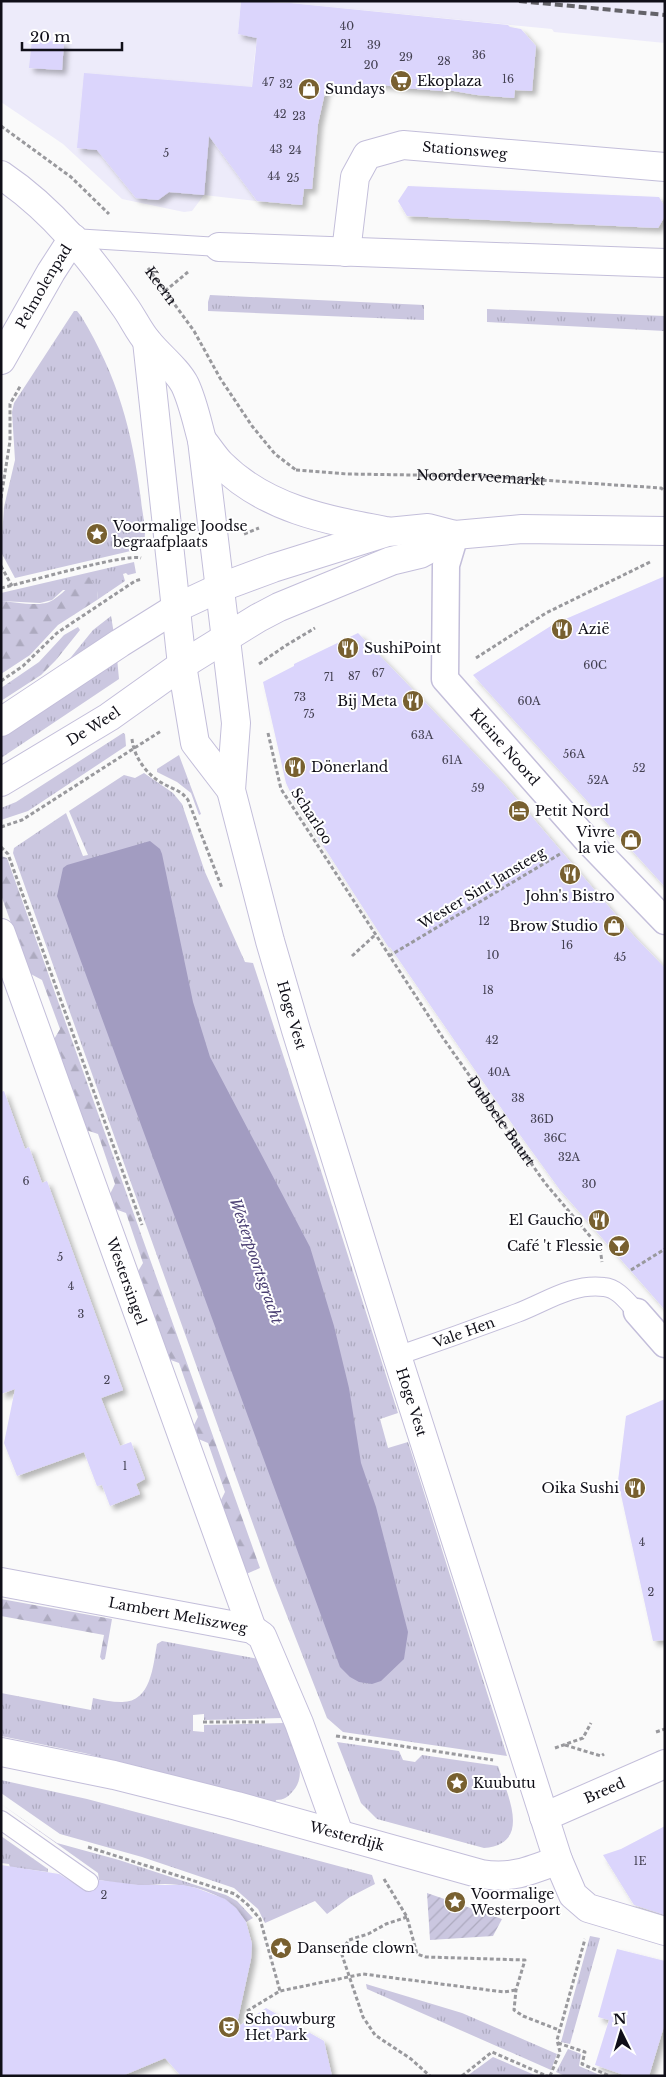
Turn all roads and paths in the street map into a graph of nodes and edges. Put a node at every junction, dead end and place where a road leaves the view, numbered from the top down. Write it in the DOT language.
graph roads {
  1 [pos="1,126"];
  2 [pos="665,167"];
  3 [pos="1,175"];
  4 [pos="73,238"];
  5 [pos="129,242"];
  6 [pos="219,247"];
  7 [pos="346,252"];
  8 [pos="665,263"];
  9 [pos="147,341"];
  10 [pos="1,360"];
  11 [pos="25,379"];
  12 [pos="202,440"];
  13 [pos="296,470"];
  14 [pos="665,491"];
  15 [pos="1,498"];
  16 [pos="665,531"];
  17 [pos="388,532"];
  18 [pos="455,535"];
  19 [pos="656,560"];
  20 [pos="1,566"];
  21 [pos="172,570"];
  22 [pos="12,586"];
  23 [pos="1,588"];
  24 [pos="219,588"];
  25 [pos="176,608"];
  26 [pos="225,638"];
  27 [pos="182,665"];
  28 [pos="445,679"];
  29 [pos="1,681"];
  30 [pos="1,722"];
  31 [pos="266,724"];
  32 [pos="1,782"];
  33 [pos="231,790"];
  34 [pos="1,826"];
  35 [pos="586,839"];
  36 [pos="225,896"];
  37 [pos="665,921"];
  38 [pos="1,933"];
  39 [pos="375,935"];
  40 [pos="352,956"];
  41 [pos="389,956"];
  42 [pos="665,1249"];
  43 [pos="606,1287"];
  44 [pos="637,1312"];
  45 [pos="665,1344"];
  46 [pos="397,1356"];
  47 [pos="1,1582"];
  48 [pos="252,1629"];
  49 [pos="204,1722"];
  50 [pos="300,1723"];
  51 [pos="591,1723"];
  52 [pos="665,1729"];
  53 [pos="656,1733"];
  54 [pos="333,1735"];
  55 [pos="1,1752"];
  56 [pos="610,1752"];
  57 [pos="524,1757"];
  58 [pos="665,1764"];
  59 [pos="544,1816"];
  60 [pos="1,1820"];
  61 [pos="339,1834"];
  62 [pos="86,1846"];
  63 [pos="558,1860"];
  64 [pos="89,1882"];
  65 [pos="603,1914"];
  66 [pos="665,1931"];
  67 [pos="348,1978"];
  68 [pos="516,1990"];
  69 [pos="280,1991"];
  70 [pos="247,2011"];
  71 [pos="560,2030"];
  72 [pos="558,2043"];
  73 [pos="430,2076"];
  74 [pos="462,2076"];
  75 [pos="548,2076"];
  76 [pos="610,2076"];
  1 -- 5 [label="path, Keern"];
  2 -- 7 [label="street, Stationsweg"];
  3 -- 4 [label="street"];
  4 -- 5 [label="lane"];
  4 -- 9 [label="street"];
  4 -- 10 [label="street, Pelmolenpad"];
  5 -- 6 [label="lane"];
  5 -- 13 [label="path, Keern"];
  6 -- 7 [label="street"];
  7 -- 8 [label="street"];
  9 -- 12 [label="street"];
  9 -- 21 [label="street"];
  11 -- 15 [label="path"];
  12 -- 17 [label="street"];
  12 -- 24 [label="street"];
  13 -- 14 [label="path, Noorderveemarkt"];
  16 -- 18 [label="street"];
  17 -- 18 [label="street"];
  17 -- 24 [label="street"];
  18 -- 26 [label="street"];
  18 -- 28 [label="street"];
  19 -- 28 [label="path"];
  20 -- 22 [label="path"];
  21 -- 22 [label="path"];
  21 -- 25 [label="street"];
  21 -- 29 [label="path"];
  22 -- 23 [label="path"];
  24 -- 25 [label="street"];
  24 -- 26 [label="street, Hoge Vest"];
  25 -- 27 [label="street, Hoge Vest"];
  25 -- 30 [label="street"];
  26 -- 27 [label="street, De Weel"];
  26 -- 33 [label="street, Hoge Vest"];
  27 -- 32 [label="street, De Weel"];
  27 -- 33 [label="street, Hoge Vest"];
  28 -- 35 [label="street, Kleine Noord"];
  31 -- 39 [label="path, Scharloo"];
  33 -- 46 [label="street, Hoge Vest"];
  34 -- 36 [label="path"];
  35 -- 37 [label="street, Kleine Noord"];
  35 -- 41 [label="path, Wester Sint Jansteeg"];
  38 -- 48 [label="street, Westersingel"];
  39 -- 40 [label="path"];
  39 -- 41 [label="path, Scharloo"];
  41 -- 43 [label="path, Dubbele Buurt"];
  42 -- 43 [label="path"];
  43 -- 44 [label="lane"];
  43 -- 46 [label="lane, Vale Hen"];
  44 -- 45 [label="street"];
  46 -- 57 [label="street, Hoge Vest"];
  47 -- 48 [label="street, Lambert Meliszweg"];
  48 -- 50 [label="street, Lambert Meliszweg"];
  49 -- 50 [label="path"];
  50 -- 61 [label="street, Lambert Meliszweg"];
  51 -- 56 [label="path"];
  52 -- 53 [label="path"];
  54 -- 57 [label="path"];
  55 -- 61 [label="street, Westerdijk"];
  57 -- 59 [label="street, Hoge Vest"];
  58 -- 59 [label="street, Breed"];
  59 -- 63 [label="street, Hoge Vest"];
  60 -- 64 [label="lane"];
  61 -- 63 [label="street, Westerdijk"];
  62 -- 69 [label="path"];
  63 -- 65 [label="street"];
  65 -- 66 [label="street"];
  65 -- 71 [label="path"];
  67 -- 68 [label="path"];
  67 -- 68 [label="path"];
  67 -- 69 [label="path"];
  67 -- 73 [label="path"];
  68 -- 71 [label="path"];
  69 -- 70 [label="path"];
  71 -- 72 [label="path"];
  72 -- 75 [label="path"];
  72 -- 76 [label="path"];
  74 -- 75 [label="path"];
}
